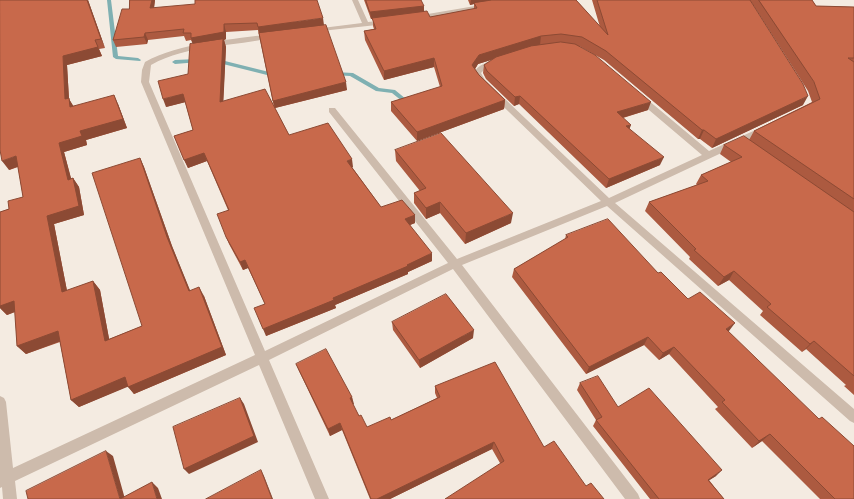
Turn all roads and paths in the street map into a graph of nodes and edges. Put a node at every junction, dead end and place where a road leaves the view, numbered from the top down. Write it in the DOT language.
graph roads {
  1 [pos="355,0"];
  2 [pos="497,4"];
  3 [pos="410,18"];
  4 [pos="396,20"];
  5 [pos="366,24"];
  6 [pos="307,32"];
  7 [pos="284,34"];
  8 [pos="507,58"];
  9 [pos="636,94"];
  10 [pos="332,110"];
  11 [pos="773,125"];
  12 [pos="707,154"];
  13 [pos="608,202"];
  14 [pos="455,264"];
  15 [pos="261,358"];
  16 [pos="0,402"];
  17 [pos="854,417"];
  18 [pos="4,479"];
  19 [pos="10,499"];
  20 [pos="322,499"];
  21 [pos="633,499"];
  1 -- 5 [label="street"];
  2 -- 3 [label="street"];
  4 -- 5 [label="street"];
  5 -- 6 [label="street"];
  7 -- 15 [label="street"];
  8 -- 13 [label="street"];
  9 -- 12 [label="street"];
  10 -- 14 [label="street"];
  11 -- 12 [label="street"];
  12 -- 13 [label="street"];
  13 -- 14 [label="street"];
  13 -- 17 [label="street"];
  14 -- 15 [label="street"];
  14 -- 21 [label="street"];
  15 -- 18 [label="street"];
  15 -- 20 [label="street"];
  16 -- 18 [label="street"];
  18 -- 19 [label="street"];
}
